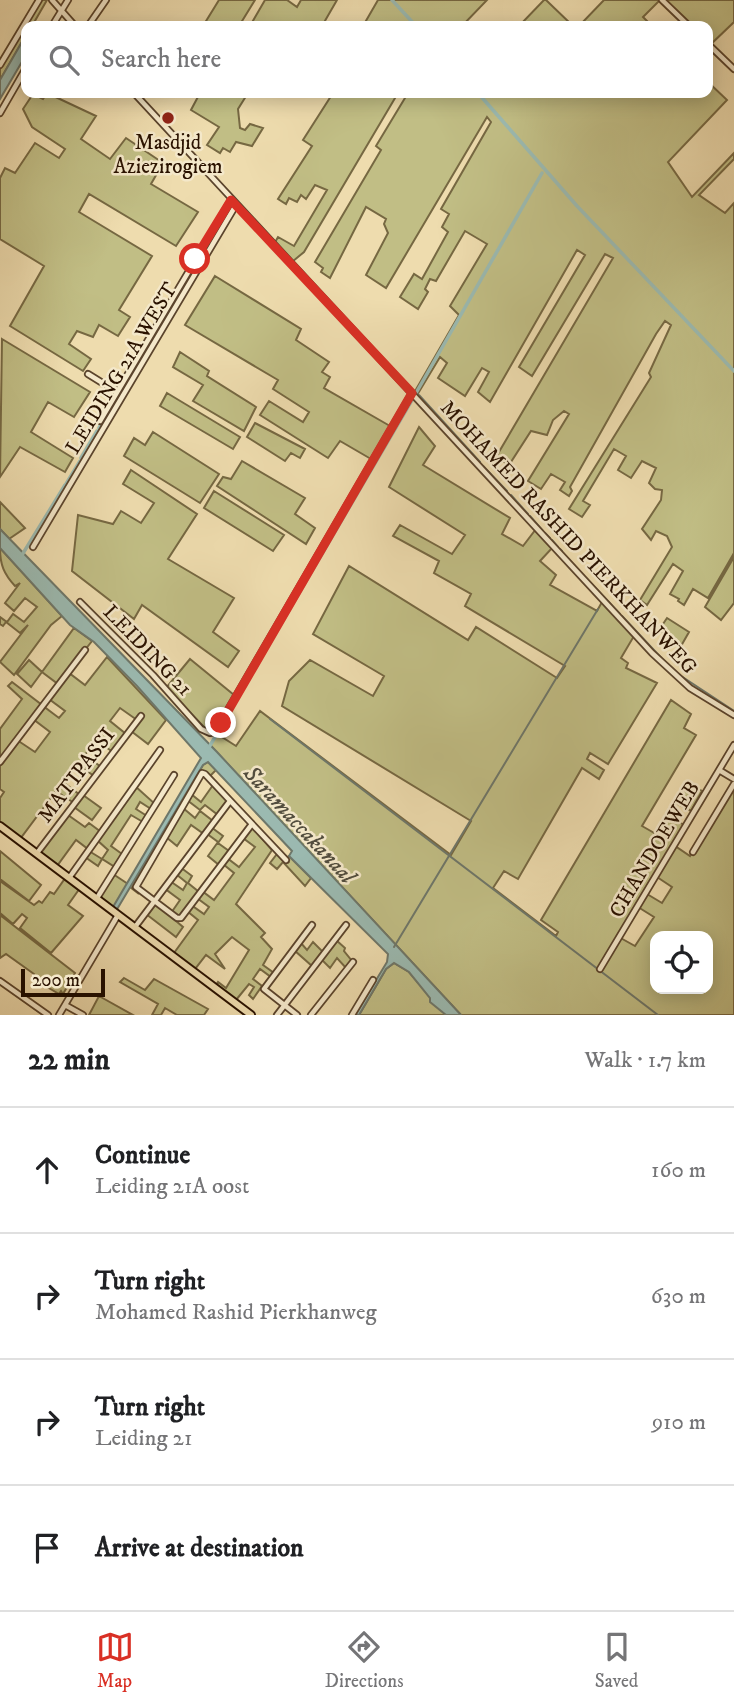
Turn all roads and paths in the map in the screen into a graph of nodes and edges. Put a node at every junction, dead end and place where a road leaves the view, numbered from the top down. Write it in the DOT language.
graph roads {
  1 [pos="39,0"];
  2 [pos="52,0"];
  3 [pos="68,0"];
  4 [pos="106,0"];
  5 [pos="662,0"];
  6 [pos="60,10"];
  7 [pos="26,21"];
  8 [pos="54,21"];
  9 [pos="70,21"];
  10 [pos="91,21"];
  11 [pos="684,21"];
  12 [pos="21,30"];
  13 [pos="713,49"];
  14 [pos="0,65"];
  15 [pos="734,69"];
  16 [pos="21,77"];
  17 [pos="139,98"];
  18 [pos="0,113"];
  19 [pos="231,200"];
  20 [pos="236,205"];
  21 [pos="88,373"];
  22 [pos="117,392"];
  23 [pos="412,393"];
  24 [pos="100,421"];
  25 [pos="33,547"];
  26 [pos="80,602"];
  27 [pos="85,650"];
  28 [pos="734,715"];
  29 [pos="141,716"];
  30 [pos="734,744"];
  31 [pos="160,750"];
  32 [pos="0,762"];
  33 [pos="719,770"];
  34 [pos="174,775"];
  35 [pos="734,782"];
  36 [pos="230,801"];
  37 [pos="252,824"];
  38 [pos="0,826"];
  39 [pos="693,852"];
  40 [pos="37,853"];
  41 [pos="286,860"];
  42 [pos="69,878"];
  43 [pos="97,898"];
  44 [pos="155,901"];
  45 [pos="115,913"];
  46 [pos="312,925"];
  47 [pos="346,925"];
  48 [pos="135,927"];
  49 [pos="353,962"];
  50 [pos="600,969"];
  51 [pos="373,980"];
  52 [pos="0,981"];
  53 [pos="65,1005"];
  54 [pos="284,1005"];
  55 [pos="48,1015"];
  56 [pos="60,1015"];
  57 [pos="83,1015"];
  58 [pos="251,1015"];
  59 [pos="277,1015"];
  60 [pos="297,1015"];
  61 [pos="311,1015"];
  62 [pos="352,1015"];
  1 -- 7 [label="street"];
  2 -- 6 [label="street"];
  3 -- 6 [label="street"];
  4 -- 10 [label="street"];
  5 -- 11 [label="street"];
  6 -- 8 [label="street"];
  6 -- 9 [label="street"];
  12 -- 14 [label="street"];
  13 -- 15 [label="street"];
  16 -- 18 [label="street"];
  17 -- 19 [label="street, MOHAMED RASHID PIERKHANWEG"];
  19 -- 20 [label="street, MOHAMED RASHID PIERKHANWEG"];
  19 -- 22 [label="street"];
  20 -- 23 [label="street, MOHAMED RASHID PIERKHANWEG"];
  20 -- 25 [label="street, LEIDING 21A WEST"];
  21 -- 22 [label="street"];
  22 -- 24 [label="street"];
  23 -- 26 [label="street, LEIDING 21"];
  23 -- 28 [label="street, MOHAMED RASHID PIERKHANWEG"];
  27 -- 32 [label="street"];
  29 -- 40 [label="street, MATIPASSI"];
  30 -- 33 [label="street, CHANDOEWEB"];
  31 -- 42 [label="street"];
  33 -- 35 [label="street"];
  33 -- 50 [label="street, CHANDOEWEB"];
  34 -- 43 [label="street"];
  35 -- 39 [label="street"];
  36 -- 37 [label="street"];
  36 -- 44 [label="street"];
  36 -- 44 [label="street"];
  37 -- 41 [label="street"];
  37 -- 44 [label="street"];
  38 -- 40 [label="main road"];
  40 -- 42 [label="main road"];
  42 -- 43 [label="main road"];
  43 -- 45 [label="main road"];
  44 -- 48 [label="street"];
  45 -- 48 [label="main road"];
  45 -- 53 [label="street"];
  46 -- 54 [label="street"];
  47 -- 54 [label="street"];
  48 -- 58 [label="main road"];
  49 -- 61 [label="street"];
  51 -- 62 [label="street"];
  52 -- 55 [label="street"];
  53 -- 56 [label="street"];
  53 -- 57 [label="street"];
  54 -- 59 [label="street"];
  54 -- 60 [label="street"];
}
